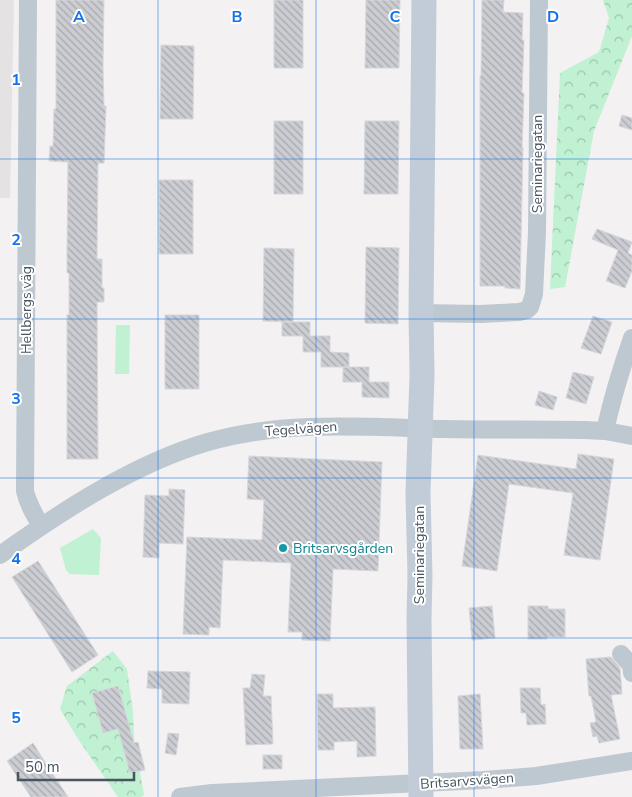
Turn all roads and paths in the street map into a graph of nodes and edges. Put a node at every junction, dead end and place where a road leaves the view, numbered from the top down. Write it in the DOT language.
graph roads {
  1 [pos="28,0"];
  2 [pos="424,0"];
  3 [pos="538,0"];
  4 [pos="421,313"];
  5 [pos="632,338"];
  6 [pos="421,428"];
  7 [pos="605,431"];
  8 [pos="632,436"];
  9 [pos="41,526"];
  10 [pos="0,555"];
  11 [pos="621,654"];
  12 [pos="632,673"];
  13 [pos="632,761"];
  14 [pos="421,790"];
  15 [pos="180,797"];
  1 -- 9 [label="street, Hellbergs väg"];
  2 -- 4 [label="street, Seminariegatan"];
  3 -- 4 [label="street, Seminariegatan"];
  4 -- 6 [label="street, Seminariegatan"];
  5 -- 7 [label="street"];
  6 -- 7 [label="street, Tegelvägen"];
  6 -- 9 [label="street, Tegelvägen"];
  6 -- 14 [label="street, Seminariegatan"];
  7 -- 8 [label="street, Tegelvägen"];
  9 -- 10 [label="street, Tegelvägen"];
  11 -- 12 [label="street"];
  13 -- 14 [label="street, Britsarvsvägen"];
  14 -- 15 [label="street, Britsarvsvägen"];
}
